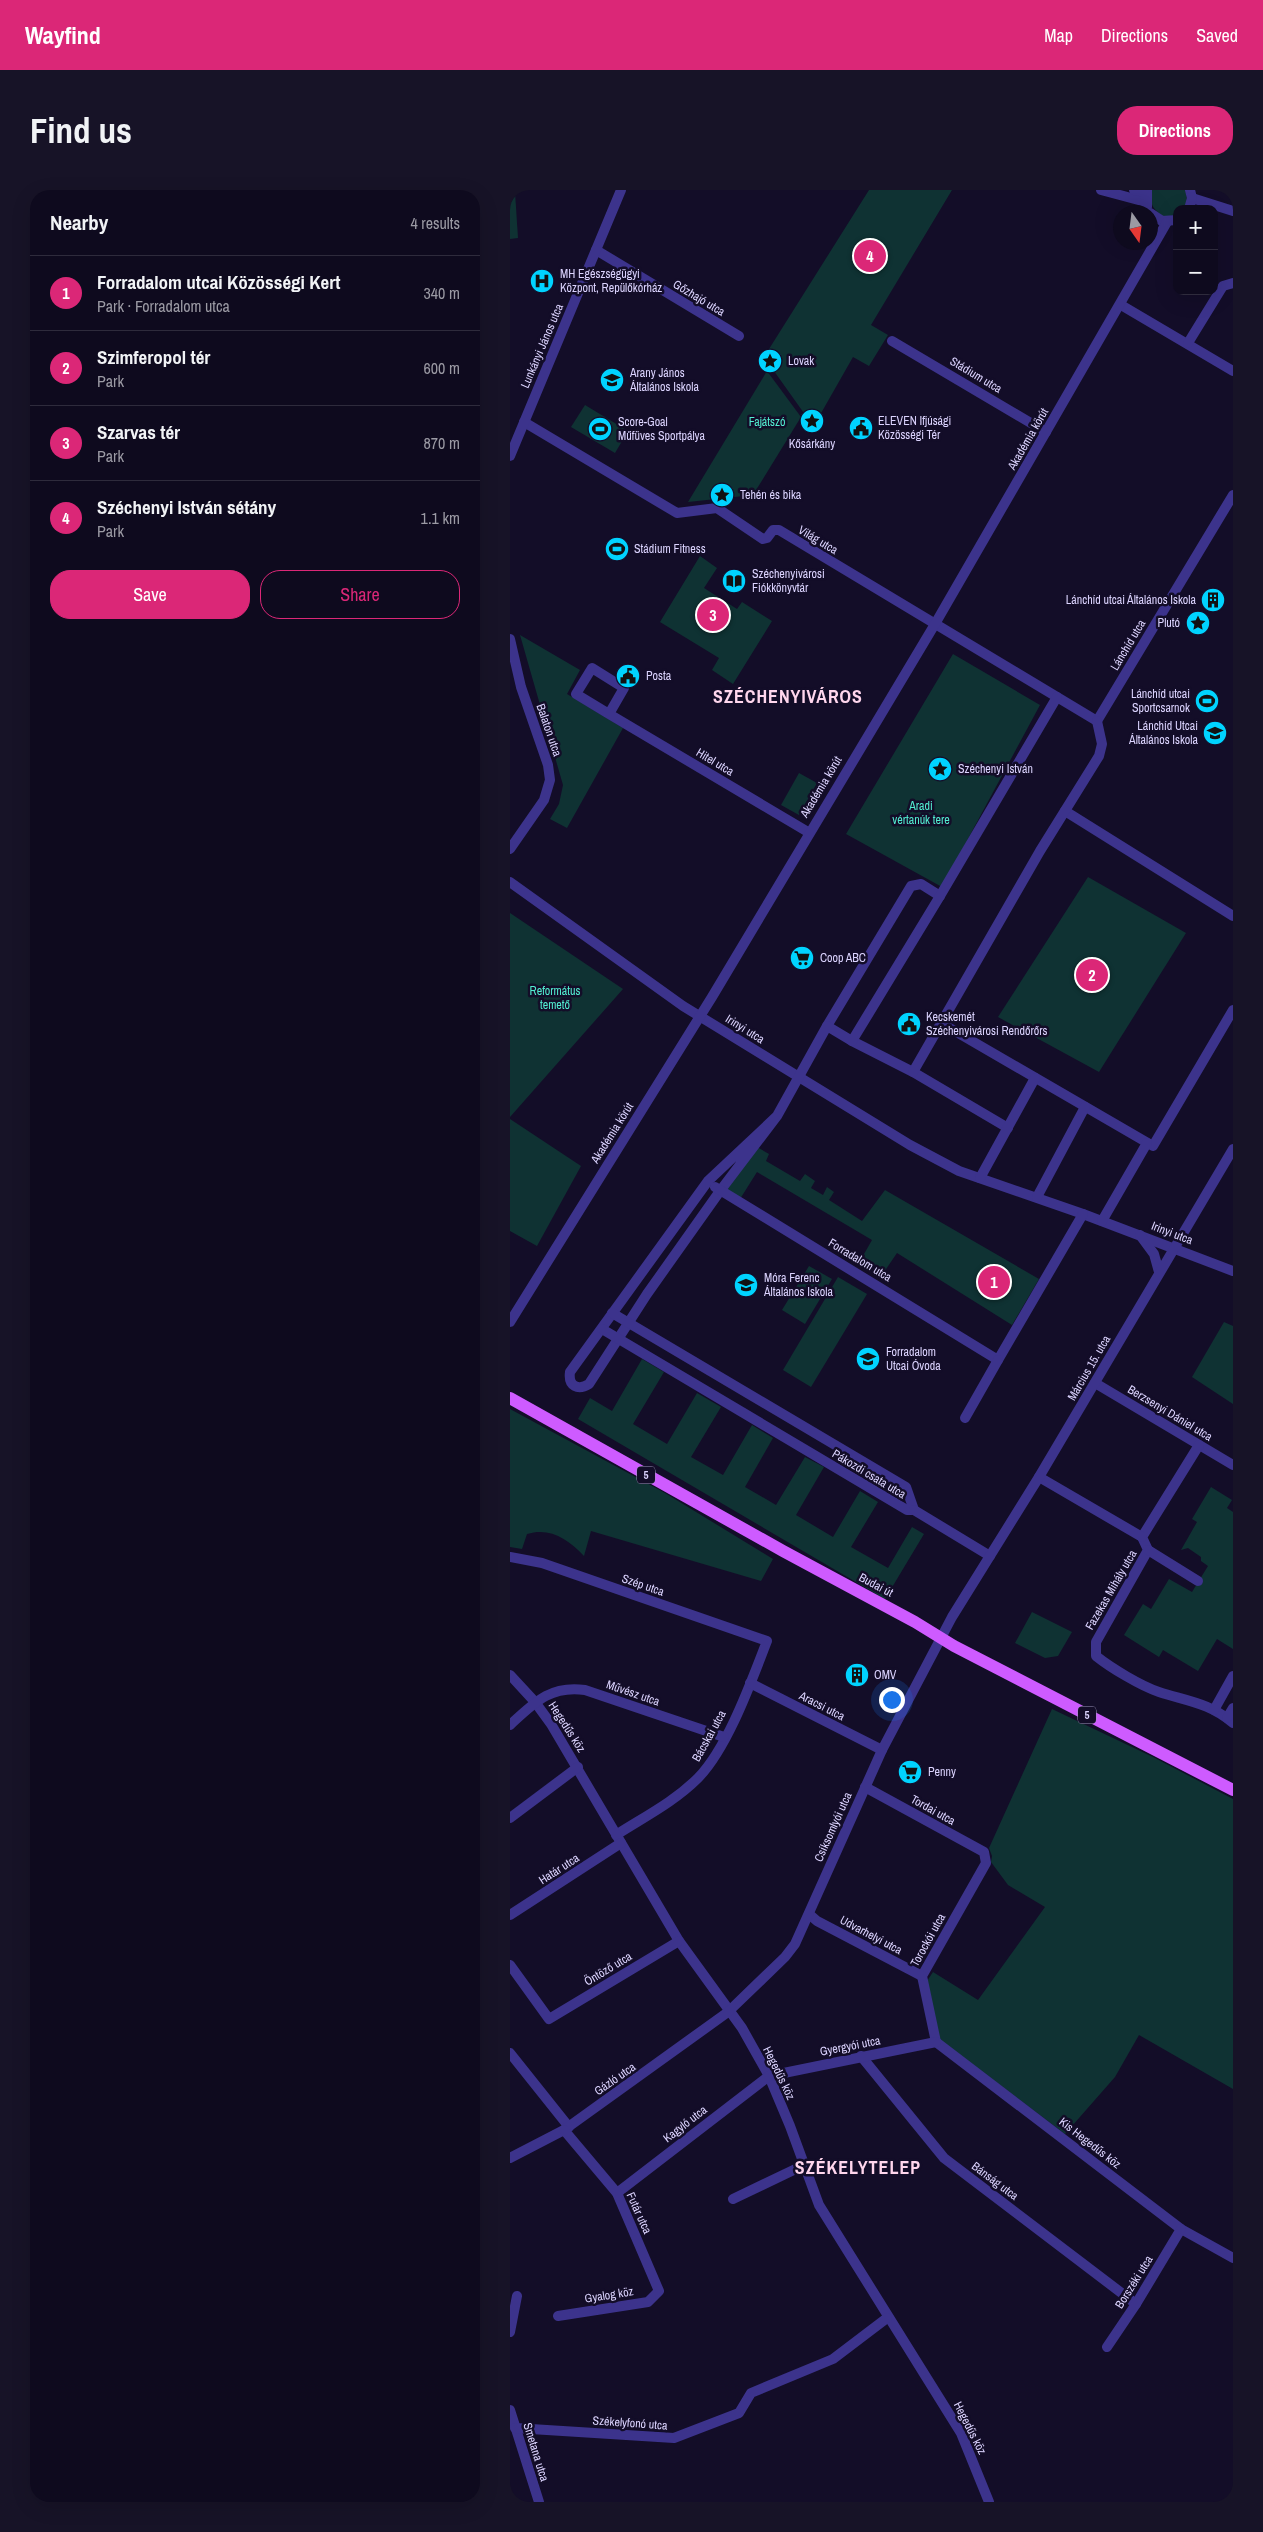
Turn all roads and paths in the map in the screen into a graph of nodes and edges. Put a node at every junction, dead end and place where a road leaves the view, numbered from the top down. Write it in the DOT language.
graph roads {
  1 [pos="621,190"];
  2 [pos="1101,190"];
  3 [pos="1134,190"];
  4 [pos="1191,194"];
  5 [pos="1146,195"];
  6 [pos="1218,212"];
  7 [pos="1233,212"];
  8 [pos="1158,216"];
  9 [pos="1172,221"];
  10 [pos="596,250"];
  11 [pos="1146,250"];
  12 [pos="1144,258"];
  13 [pos="1233,283"];
  14 [pos="1121,305"];
  15 [pos="738,336"];
  16 [pos="892,341"];
  17 [pos="1188,343"];
  18 [pos="1233,371"];
  19 [pos="524,422"];
  20 [pos="1046,432"];
  21 [pos="510,456"];
  22 [pos="1233,495"];
  23 [pos="934,624"];
  24 [pos="510,639"];
  25 [pos="510,684"];
  26 [pos="521,687"];
  27 [pos="1057,697"];
  28 [pos="609,714"];
  29 [pos="1096,720"];
  30 [pos="1065,811"];
  31 [pos="808,832"];
  32 [pos="512,842"];
  33 [pos="510,882"];
  34 [pos="940,896"];
  35 [pos="1233,916"];
  36 [pos="1233,1010"];
  37 [pos="699,1016"];
  38 [pos="941,1023"];
  39 [pos="827,1026"];
  40 [pos="852,1041"];
  41 [pos="913,1072"];
  42 [pos="798,1077"];
  43 [pos="1035,1078"];
  44 [pos="1085,1107"];
  45 [pos="777,1116"];
  46 [pos="1008,1128"];
  47 [pos="1147,1143"];
  48 [pos="1233,1149"];
  49 [pos="980,1178"];
  50 [pos="708,1181"];
  51 [pos="720,1191"];
  52 [pos="1037,1197"];
  53 [pos="1083,1214"];
  54 [pos="1102,1221"];
  55 [pos="1139,1234"];
  56 [pos="1174,1247"];
  57 [pos="1159,1272"];
  58 [pos="1233,1272"];
  59 [pos="612,1313"];
  60 [pos="510,1322"];
  61 [pos="630,1324"];
  62 [pos="602,1329"];
  63 [pos="619,1339"];
  64 [pos="998,1360"];
  65 [pos="1095,1383"];
  66 [pos="510,1398"];
  67 [pos="965,1418"];
  68 [pos="1200,1445"];
  69 [pos="1233,1466"];
  70 [pos="1039,1477"];
  71 [pos="914,1510"];
  72 [pos="1142,1537"];
  73 [pos="1148,1550"];
  74 [pos="990,1556"];
  75 [pos="510,1557"];
  76 [pos="1198,1581"];
  77 [pos="941,1638"];
  78 [pos="767,1641"];
  79 [pos="510,1675"];
  80 [pos="1233,1676"];
  81 [pos="750,1683"];
  82 [pos="535,1702"];
  83 [pos="1233,1708"];
  84 [pos="1214,1710"];
  85 [pos="1230,1721"];
  86 [pos="510,1725"];
  87 [pos="724,1737"];
  88 [pos="882,1750"];
  89 [pos="578,1768"];
  90 [pos="865,1787"];
  91 [pos="1233,1790"];
  92 [pos="510,1818"];
  93 [pos="619,1839"];
  94 [pos="986,1857"];
  95 [pos="809,1914"];
  96 [pos="510,1916"];
  97 [pos="679,1941"];
  98 [pos="510,1965"];
  99 [pos="922,1976"];
  100 [pos="728,2012"];
  101 [pos="936,2042"];
  102 [pos="510,2053"];
  103 [pos="862,2056"];
  104 [pos="769,2076"];
  105 [pos="567,2129"];
  106 [pos="510,2158"];
  107 [pos="804,2165"];
  108 [pos="617,2193"];
  109 [pos="733,2198"];
  110 [pos="1181,2230"];
  111 [pos="1233,2258"];
  112 [pos="659,2291"];
  113 [pos="517,2296"];
  114 [pos="1136,2304"];
  115 [pos="558,2316"];
  116 [pos="887,2318"];
  117 [pos="510,2332"];
  118 [pos="1107,2347"];
  119 [pos="510,2410"];
  120 [pos="515,2428"];
  121 [pos="539,2502"];
  122 [pos="990,2502"];
  1 -- 10 [label="street, Lunkányi János utca"];
  2 -- 5 [label="street"];
  3 -- 5 [label="street"];
  4 -- 7 [label="street"];
  6 -- 7 [label="street"];
  8 -- 9 [label="street"];
  9 -- 12 [label="street, Akadémia körút"];
  10 -- 15 [label="street, Gőzhajó utca"];
  10 -- 19 [label="street, Lunkányi János utca"];
  11 -- 12 [label="street, Akadémia körút"];
  12 -- 14 [label="street, Akadémia körút"];
  13 -- 17 [label="street"];
  14 -- 17 [label="street"];
  14 -- 20 [label="street, Akadémia körút"];
  16 -- 20 [label="street, Stádium utca"];
  17 -- 18 [label="street"];
  19 -- 21 [label="street, Lunkányi János utca"];
  19 -- 23 [label="street, Világ utca"];
  20 -- 23 [label="street, Akadémia körút"];
  22 -- 29 [label="street, Lánchíd utca"];
  23 -- 27 [label="street, Világ utca"];
  23 -- 31 [label="street, Akadémia körút"];
  24 -- 26 [label="street, Balaton utca"];
  25 -- 26 [label="street"];
  26 -- 32 [label="street, Balaton utca"];
  27 -- 29 [label="street, Világ utca"];
  27 -- 34 [label="street"];
  28 -- 28 [label="street, Hitel utca"];
  28 -- 31 [label="street, Hitel utca"];
  29 -- 30 [label="street"];
  30 -- 35 [label="street"];
  30 -- 38 [label="street"];
  31 -- 37 [label="street, Akadémia körút"];
  33 -- 37 [label="street, Irinyi utca"];
  34 -- 39 [label="street"];
  34 -- 40 [label="street"];
  36 -- 47 [label="street"];
  37 -- 42 [label="street, Irinyi utca"];
  37 -- 60 [label="street, Akadémia körút"];
  38 -- 41 [label="street"];
  38 -- 43 [label="street"];
  39 -- 40 [label="street"];
  39 -- 42 [label="street"];
  40 -- 41 [label="street"];
  41 -- 46 [label="street"];
  42 -- 45 [label="street"];
  42 -- 49 [label="street, Irinyi utca"];
  43 -- 44 [label="street"];
  43 -- 46 [label="street"];
  44 -- 47 [label="street"];
  44 -- 52 [label="street"];
  45 -- 50 [label="street"];
  45 -- 51 [label="street"];
  46 -- 49 [label="street"];
  47 -- 54 [label="street"];
  48 -- 56 [label="street, Március 15. utca"];
  49 -- 52 [label="street, Irinyi utca"];
  50 -- 51 [label="street, Forradalom utca"];
  50 -- 59 [label="street"];
  51 -- 61 [label="street"];
  51 -- 64 [label="street, Forradalom utca"];
  52 -- 53 [label="street, Irinyi utca"];
  53 -- 54 [label="street, Irinyi utca"];
  53 -- 64 [label="street"];
  54 -- 55 [label="street, Irinyi utca"];
  55 -- 56 [label="street, Irinyi utca"];
  55 -- 57 [label="street"];
  56 -- 57 [label="street, Március 15. utca"];
  56 -- 58 [label="street, Irinyi utca"];
  57 -- 65 [label="street, Március 15. utca"];
  59 -- 61 [label="street, Pákozdi csata utca"];
  59 -- 62 [label="street"];
  61 -- 63 [label="street"];
  61 -- 71 [label="street, Pákozdi csata utca"];
  62 -- 63 [label="street, Pákozdi csata utca"];
  62 -- 63 [label="street"];
  63 -- 71 [label="street, Pákozdi csata utca"];
  64 -- 67 [label="street"];
  65 -- 68 [label="street, Berzsenyi Dániel utca"];
  65 -- 70 [label="street, Március 15. utca"];
  66 -- 77 [label="main road, Budai út / 5"];
  68 -- 69 [label="street, Berzsenyi Dániel utca"];
  68 -- 72 [label="street, Fazekas Mihály utca"];
  70 -- 72 [label="street"];
  70 -- 74 [label="street, Március 15. utca"];
  71 -- 74 [label="street"];
  72 -- 73 [label="street, Fazekas Mihály utca"];
  73 -- 76 [label="street, Fazekas Mihály utca"];
  73 -- 84 [label="street, Fazekas Mihály utca"];
  74 -- 77 [label="street, Március 15. utca"];
  75 -- 78 [label="street, Szép utca"];
  77 -- 88 [label="street, Csíksomlyói utca"];
  77 -- 91 [label="main road, Budai út / 5"];
  78 -- 81 [label="street, Bácskai utca"];
  79 -- 82 [label="street, Hegedűs köz"];
  80 -- 84 [label="street"];
  81 -- 87 [label="street, Bácskai utca"];
  81 -- 88 [label="street, Aracsi utca"];
  82 -- 86 [label="street, Művész utca"];
  82 -- 87 [label="street, Művész utca"];
  82 -- 89 [label="street, Hegedűs köz"];
  83 -- 85 [label="street"];
  84 -- 85 [label="street"];
  87 -- 93 [label="street, Bácskai utca"];
  88 -- 90 [label="street, Csíksomlyói utca"];
  89 -- 92 [label="street"];
  89 -- 93 [label="street, Hegedűs köz"];
  90 -- 94 [label="street, Tordai utca"];
  90 -- 95 [label="street, Csíksomlyói utca"];
  93 -- 96 [label="street, Határ utca"];
  93 -- 97 [label="street, Hegedűs köz"];
  94 -- 99 [label="street, Torockói utca"];
  95 -- 99 [label="street, Udvarhelyi utca"];
  95 -- 100 [label="street, Csíksomlyói utca"];
  97 -- 98 [label="street, Öntöző utca"];
  97 -- 100 [label="street, Hegedűs köz"];
  99 -- 101 [label="street, Torockói utca"];
  100 -- 104 [label="street, Hegedűs köz"];
  100 -- 105 [label="street, Gázló utca"];
  101 -- 103 [label="street, Gyergyói utca"];
  101 -- 110 [label="street, Kis Hegedűs köz"];
  102 -- 105 [label="street, Futár utca"];
  103 -- 104 [label="street, Gyergyói utca"];
  103 -- 114 [label="street, Bánság utca"];
  104 -- 107 [label="street, Hegedűs köz"];
  104 -- 108 [label="street, Kagyló utca"];
  105 -- 106 [label="street, Gázló utca"];
  105 -- 108 [label="street, Futár utca"];
  107 -- 109 [label="street"];
  107 -- 116 [label="street, Hegedűs köz"];
  108 -- 112 [label="street, Futár utca"];
  110 -- 111 [label="street, Kis Hegedűs köz"];
  110 -- 114 [label="street, Borszéki utca"];
  112 -- 115 [label="street, Gyalog köz"];
  113 -- 117 [label="street"];
  114 -- 118 [label="street, Borszéki utca"];
  116 -- 120 [label="street, Székelyfonó utca"];
  116 -- 122 [label="street, Hegedűs köz"];
  119 -- 120 [label="street, Smetana utca"];
  120 -- 121 [label="street, Smetana utca"];
}
